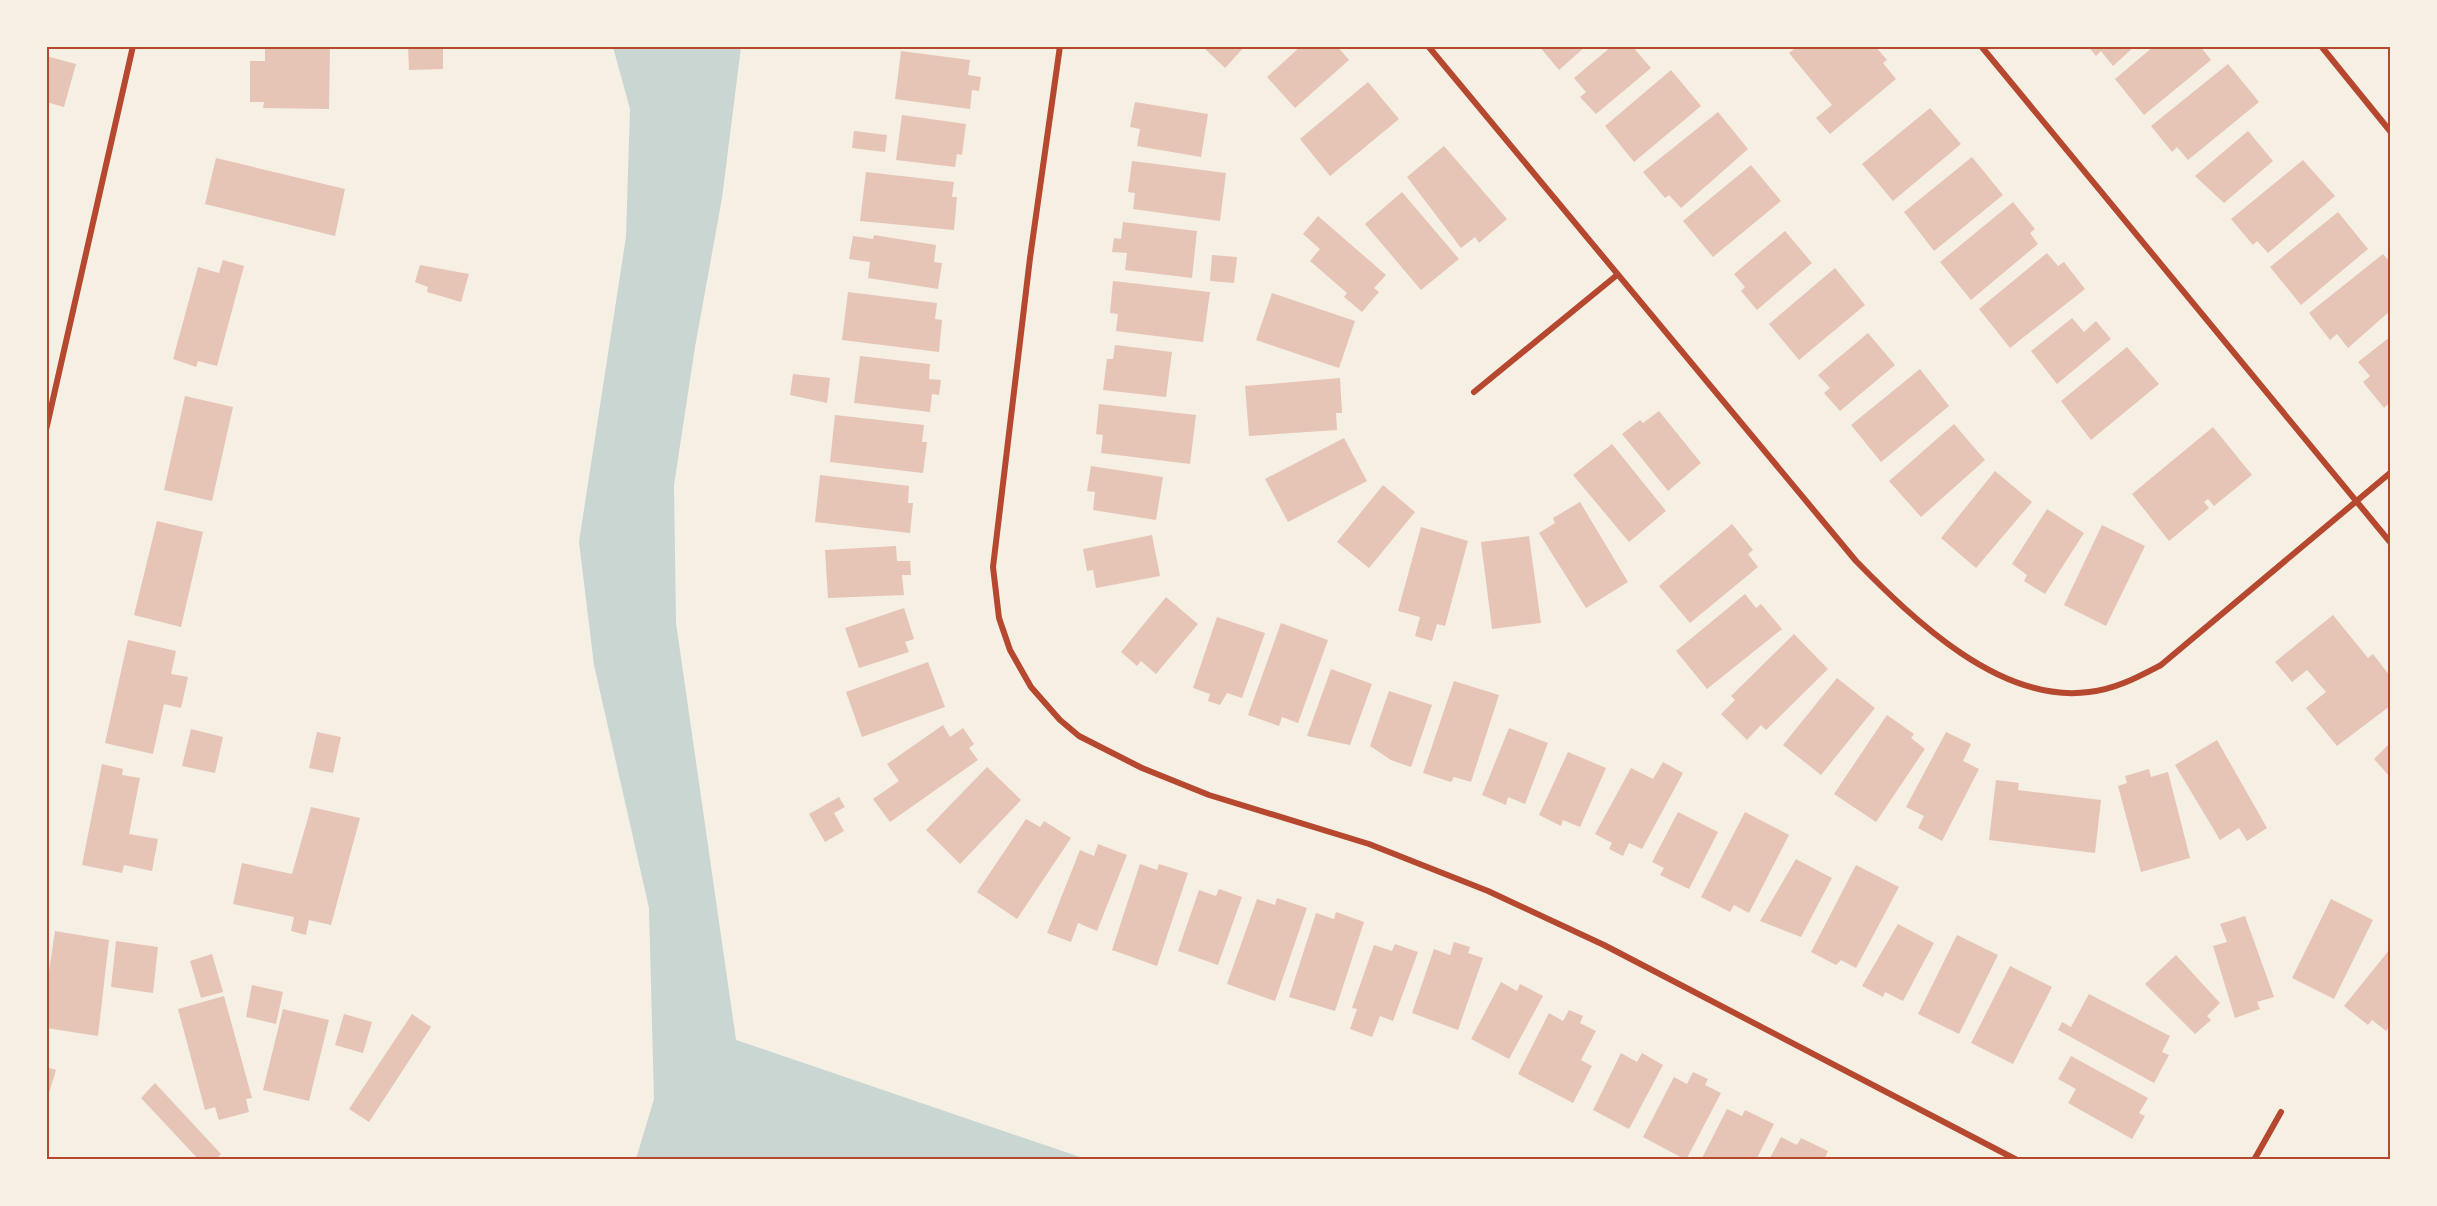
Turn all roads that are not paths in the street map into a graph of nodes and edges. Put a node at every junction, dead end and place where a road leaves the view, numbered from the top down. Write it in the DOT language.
graph roads {
  1 [pos="133,46"];
  2 [pos="1060,46"];
  3 [pos="1428,46"];
  4 [pos="1981,46"];
  5 [pos="2321,46"];
  6 [pos="2391,131"];
  7 [pos="1617,275"];
  8 [pos="1474,392"];
  9 [pos="46,429"];
  10 [pos="2391,474"];
  11 [pos="2357,502"];
  12 [pos="2391,542"];
  13 [pos="2281,1112"];
  14 [pos="2017,1160"];
  15 [pos="2254,1160"];
  1 -- 9 [label="street"];
  2 -- 14 [label="street"];
  3 -- 7 [label="street"];
  4 -- 11 [label="street"];
  5 -- 6 [label="street"];
  7 -- 8 [label="street"];
  7 -- 11 [label="street"];
  10 -- 11 [label="street"];
  11 -- 12 [label="street"];
  13 -- 15 [label="street"];
}
